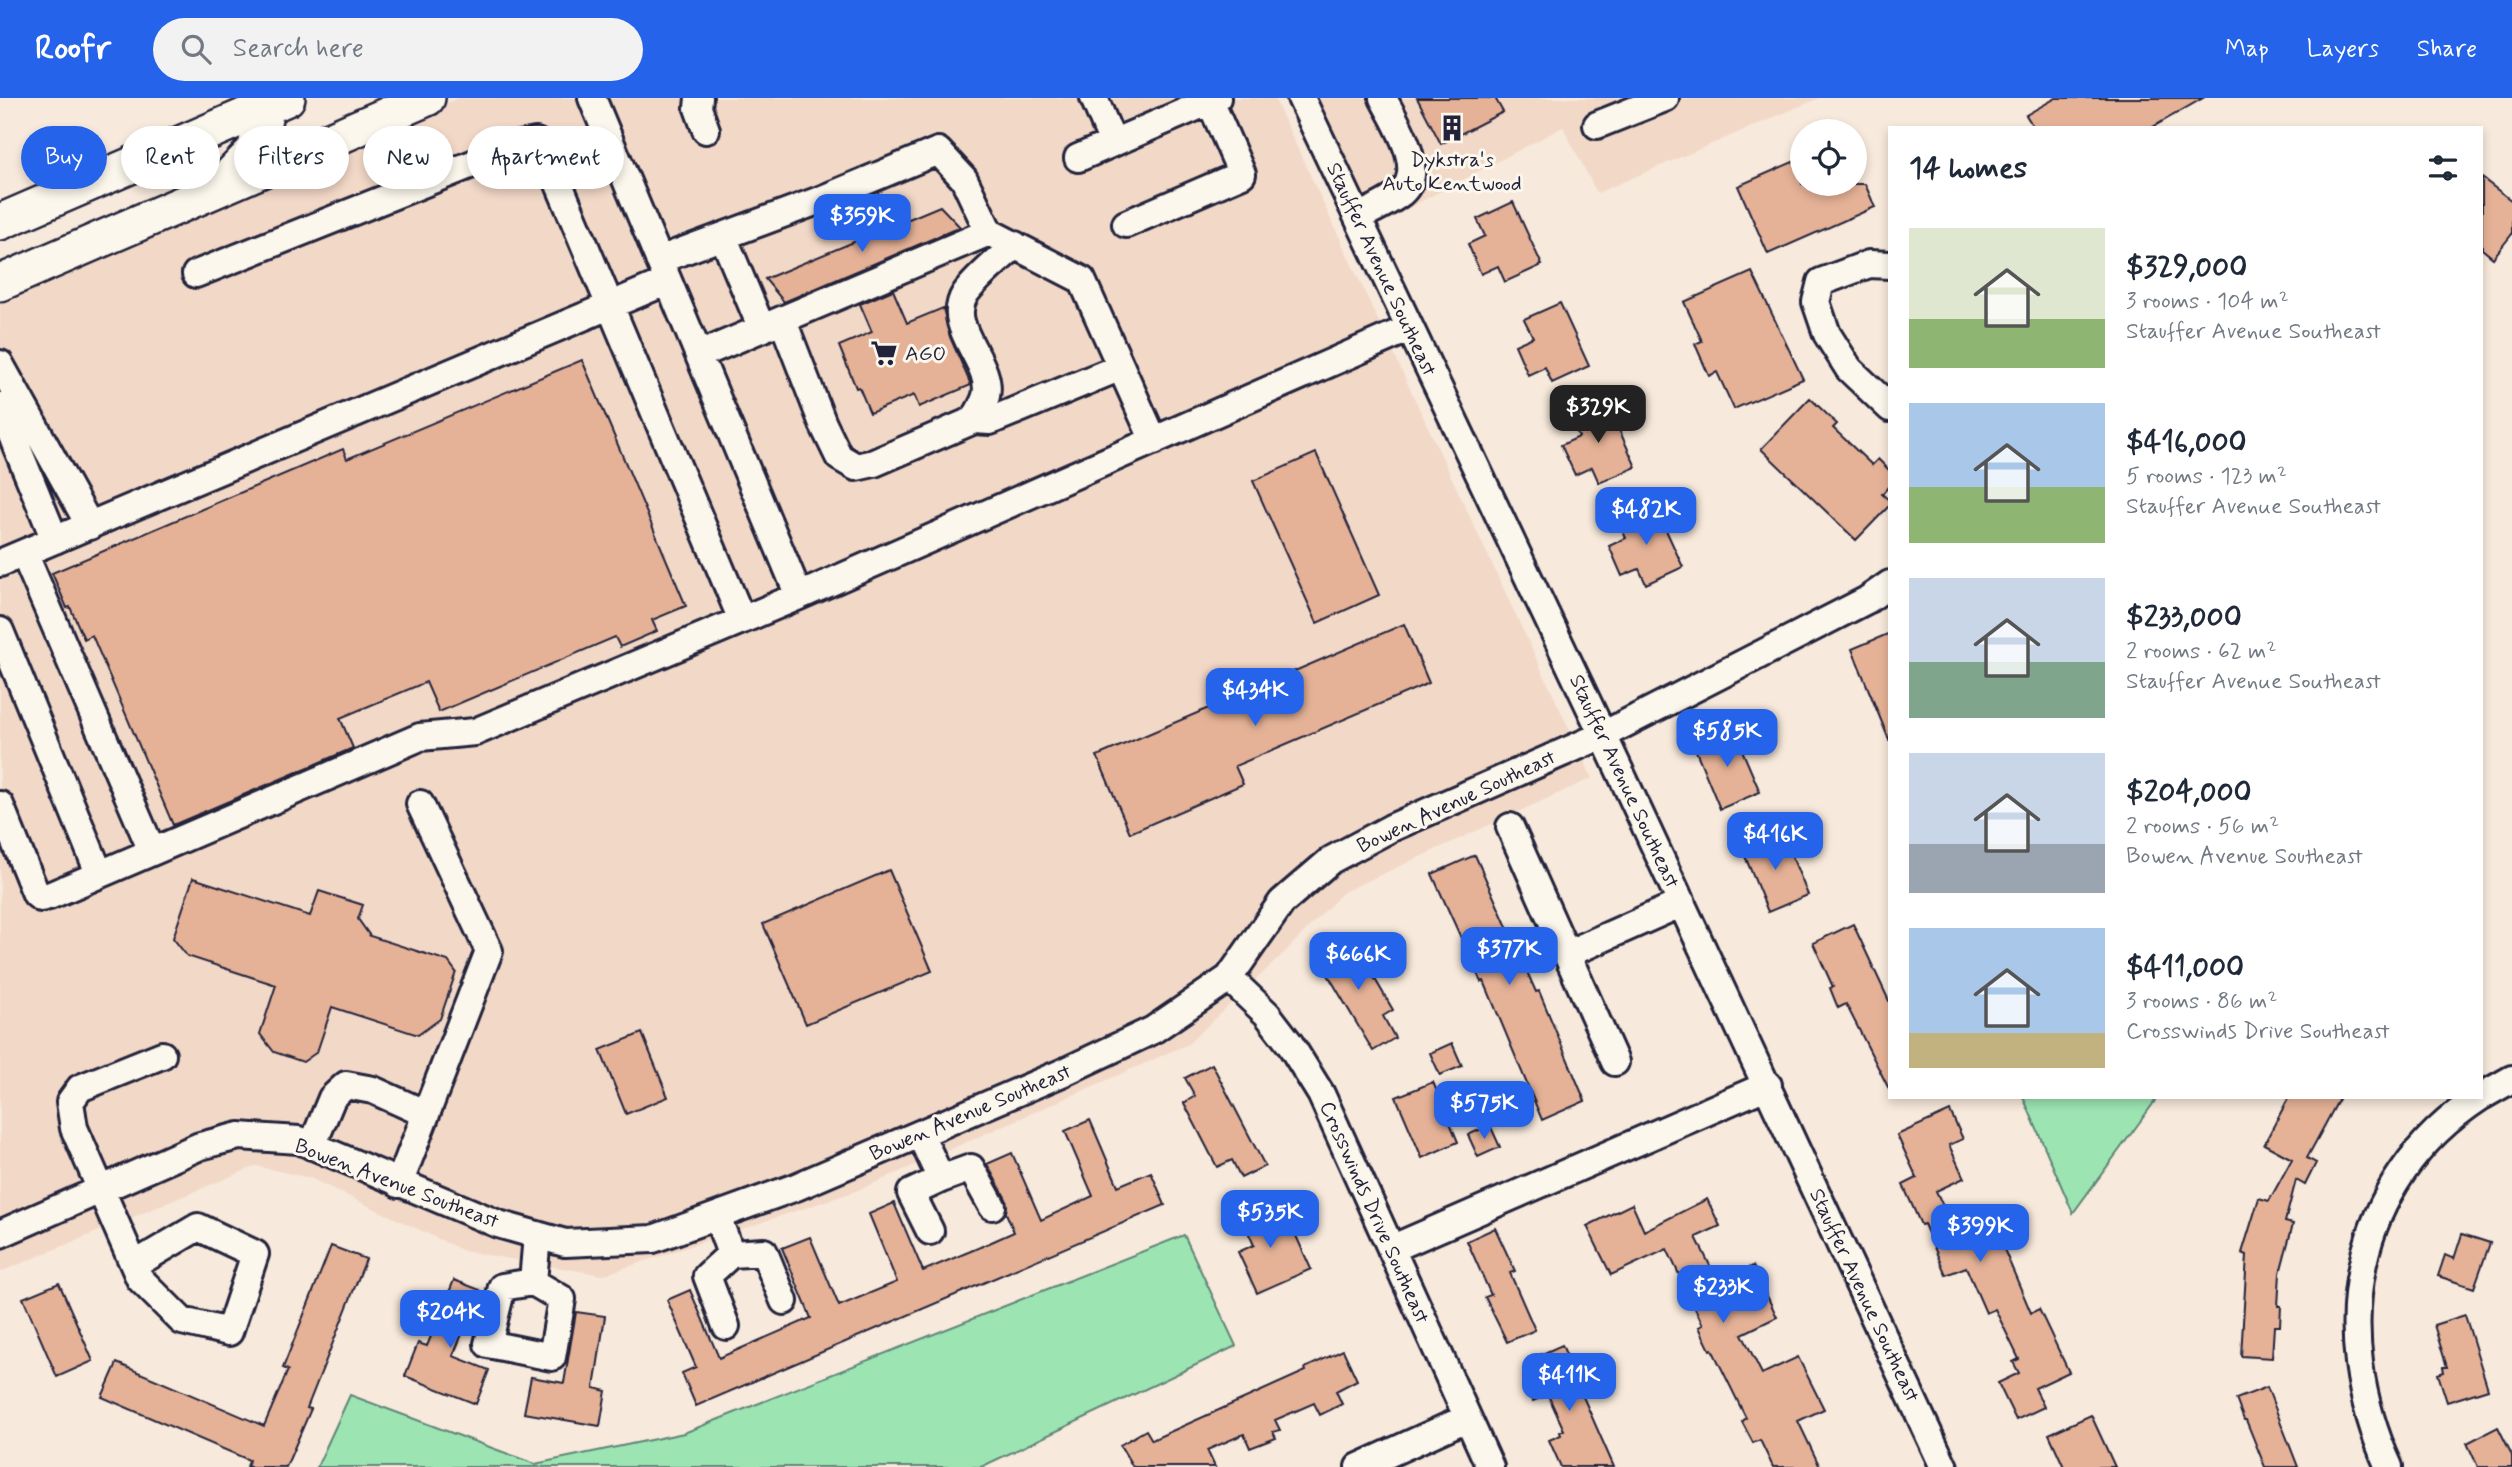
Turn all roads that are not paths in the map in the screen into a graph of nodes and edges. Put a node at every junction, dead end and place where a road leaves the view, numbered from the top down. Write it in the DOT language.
graph roads {
  1 [pos="427,98"];
  2 [pos="592,98"];
  3 [pos="699,98"];
  4 [pos="1094,98"];
  5 [pos="1301,98"];
  6 [pos="1383,98"];
  7 [pos="1665,98"];
  8 [pos="272,101"];
  9 [pos="1198,102"];
  10 [pos="1597,125"];
  11 [pos="706,130"];
  12 [pos="1113,143"];
  13 [pos="1078,159"];
  14 [pos="220,187"];
  15 [pos="220,188"];
  16 [pos="217,189"];
  17 [pos="1358,218"];
  18 [pos="0,222"];
  19 [pos="1126,224"];
  20 [pos="989,232"];
  21 [pos="723,236"];
  22 [pos="1015,245"];
  23 [pos="1888,265"];
  24 [pos="663,271"];
  25 [pos="196,274"];
  26 [pos="0,283"];
  27 [pos="610,305"];
  28 [pos="772,325"];
  29 [pos="1410,328"];
  30 [pos="699,355"];
  31 [pos="0,364"];
  32 [pos="1121,367"];
  33 [pos="0,406"];
  34 [pos="1888,406"];
  35 [pos="974,420"];
  36 [pos="1154,440"];
  37 [pos="90,526"];
  38 [pos="55,540"];
  39 [pos="12,558"];
  40 [pos="1888,585"];
  41 [pos="799,596"];
  42 [pos="742,620"];
  43 [pos="0,631"];
  44 [pos="1603,734"];
  45 [pos="420,804"];
  46 [pos="0,805"];
  47 [pos="1510,827"];
  48 [pos="152,851"];
  49 [pos="99,873"];
  50 [pos="1682,903"];
  51 [pos="1567,954"];
  52 [pos="1229,978"];
  53 [pos="162,1055"];
  54 [pos="1615,1062"];
  55 [pos="2512,1079"];
  56 [pos="1768,1085"];
  57 [pos="2483,1096"];
  58 [pos="2478,1099"];
  59 [pos="426,1114"];
  60 [pos="920,1134"];
  61 [pos="312,1146"];
  62 [pos="941,1178"];
  63 [pos="399,1184"];
  64 [pos="100,1191"];
  65 [pos="992,1206"];
  66 [pos="717,1216"];
  67 [pos="930,1231"];
  68 [pos="0,1234"];
  69 [pos="537,1235"];
  70 [pos="1391,1249"];
  71 [pos="731,1254"];
  72 [pos="134,1265"];
  73 [pos="533,1282"];
  74 [pos="785,1301"];
  75 [pos="726,1326"];
  76 [pos="1467,1419"];
  77 [pos="1359,1467"];
  78 [pos="1490,1467"];
  79 [pos="1944,1467"];
  80 [pos="2389,1467"];
  1 -- 15 [label="main road"];
  2 -- 24 [label="street"];
  3 -- 11 [label="street"];
  4 -- 12 [label="street"];
  5 -- 17 [label="street, Stauffer Avenue Southeast"];
  6 -- 17 [label="street"];
  7 -- 10 [label="street"];
  8 -- 14 [label="main road"];
  8 -- 18 [label="main road"];
  9 -- 12 [label="street"];
  9 -- 19 [label="street"];
  12 -- 13 [label="street"];
  16 -- 26 [label="main road"];
  17 -- 29 [label="street, Stauffer Avenue Southeast"];
  20 -- 21 [label="street"];
  20 -- 22 [label="street"];
  20 -- 28 [label="street"];
  21 -- 24 [label="street"];
  21 -- 28 [label="street"];
  22 -- 32 [label="street"];
  22 -- 35 [label="street"];
  23 -- 34 [label="street"];
  24 -- 27 [label="street"];
  24 -- 30 [label="street"];
  25 -- 27 [label="street"];
  27 -- 37 [label="street"];
  27 -- 42 [label="street"];
  28 -- 30 [label="street"];
  28 -- 35 [label="street"];
  29 -- 36 [label="street"];
  29 -- 44 [label="street, Stauffer Avenue Southeast"];
  30 -- 41 [label="street"];
  31 -- 37 [label="street"];
  32 -- 35 [label="street"];
  32 -- 36 [label="street"];
  33 -- 38 [label="street"];
  36 -- 41 [label="street"];
  37 -- 38 [label="street"];
  38 -- 39 [label="street"];
  39 -- 48 [label="street"];
  40 -- 44 [label="street, Bowen Avenue Southeast"];
  41 -- 42 [label="street"];
  42 -- 48 [label="street"];
  43 -- 49 [label="street"];
  44 -- 50 [label="street, Stauffer Avenue Southeast"];
  44 -- 52 [label="street, Bowen Avenue Southeast"];
  45 -- 59 [label="street"];
  46 -- 49 [label="street"];
  47 -- 51 [label="street"];
  48 -- 49 [label="street"];
  50 -- 51 [label="street"];
  50 -- 56 [label="street, Stauffer Avenue Southeast"];
  51 -- 54 [label="street"];
  52 -- 60 [label="street, Bowen Avenue Southeast"];
  52 -- 70 [label="street, Crosswinds Drive Southeast"];
  53 -- 64 [label="street"];
  55 -- 57 [label="street"];
  56 -- 70 [label="street"];
  56 -- 79 [label="street, Stauffer Avenue Southeast"];
  58 -- 80 [label="street"];
  59 -- 61 [label="street"];
  59 -- 63 [label="street"];
  60 -- 62 [label="street"];
  60 -- 66 [label="street, Bowen Avenue Southeast"];
  61 -- 63 [label="street, Bowen Avenue Southeast"];
  61 -- 64 [label="street, Bowen Avenue Southeast"];
  62 -- 65 [label="street"];
  62 -- 67 [label="street"];
  63 -- 69 [label="street, Bowen Avenue Southeast"];
  64 -- 68 [label="street, Bowen Avenue Southeast"];
  64 -- 72 [label="street"];
  66 -- 69 [label="street, Bowen Avenue Southeast"];
  66 -- 71 [label="street"];
  69 -- 73 [label="street"];
  70 -- 76 [label="street, Crosswinds Drive Southeast"];
  71 -- 74 [label="street"];
  71 -- 75 [label="street"];
  72 -- 72 [label="street"];
  76 -- 77 [label="street"];
  76 -- 78 [label="street, Crosswinds Drive Southeast"];
}
